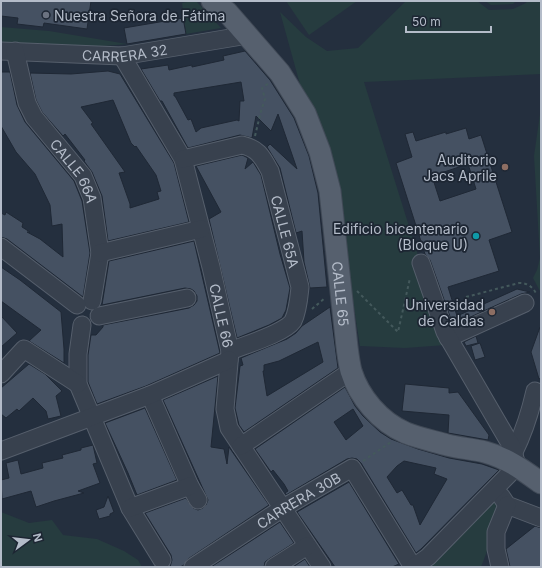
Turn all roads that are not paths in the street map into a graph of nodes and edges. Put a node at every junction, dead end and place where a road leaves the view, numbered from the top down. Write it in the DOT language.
graph roads {
  1 [pos="221,5"];
  2 [pos="248,35"];
  3 [pos="8,51"];
  4 [pos="122,56"];
  5 [pos="183,160"];
  6 [pos="201,229"];
  7 [pos="1,247"];
  8 [pos="100,253"];
  9 [pos="421,263"];
  10 [pos="186,298"];
  11 [pos="532,300"];
  12 [pos="89,307"];
  13 [pos="448,338"];
  14 [pos="230,355"];
  15 [pos="351,371"];
  16 [pos="1,374"];
  17 [pos="78,384"];
  18 [pos="535,391"];
  19 [pos="150,395"];
  20 [pos="92,417"];
  21 [pos="241,446"];
  22 [pos="1,451"];
  23 [pos="516,459"];
  24 [pos="541,483"];
  25 [pos="496,487"];
  26 [pos="507,505"];
  27 [pos="130,508"];
  28 [pos="283,508"];
  29 [pos="541,518"];
  30 [pos="307,546"];
  31 [pos="162,560"];
  32 [pos="195,566"];
  33 [pos="274,567"];
  34 [pos="322,567"];
  35 [pos="414,567"];
  36 [pos="500,567"];
  1 -- 2 [label="main road, CALLE 65"];
  2 -- 4 [label="street, CARRERA 32"];
  2 -- 15 [label="main road, CALLE 65"];
  3 -- 4 [label="street, CARRERA 32"];
  3 -- 8 [label="street, CALLE 66A"];
  4 -- 5 [label="street, CALLE 66"];
  5 -- 6 [label="street, CALLE 66"];
  5 -- 14 [label="street, CALLE 65A"];
  6 -- 8 [label="street"];
  6 -- 14 [label="street, CALLE 66"];
  7 -- 12 [label="street"];
  8 -- 12 [label="street, CALLE 66A"];
  9 -- 13 [label="street"];
  10 -- 12 [label="street"];
  11 -- 13 [label="street"];
  12 -- 17 [label="street, CALLE 66A"];
  13 -- 23 [label="street"];
  14 -- 19 [label="street"];
  14 -- 21 [label="street, CALLE 66"];
  15 -- 21 [label="street"];
  15 -- 23 [label="main road, CALLE 65"];
  16 -- 17 [label="street"];
  17 -- 20 [label="street"];
  18 -- 23 [label="street"];
  19 -- 20 [label="street"];
  19 -- 27 [label="street"];
  20 -- 22 [label="street"];
  20 -- 27 [label="street"];
  21 -- 28 [label="street, CALLE 66"];
  23 -- 24 [label="main road, CALLE 65"];
  23 -- 25 [label="street"];
  25 -- 26 [label="street"];
  25 -- 35 [label="street"];
  26 -- 29 [label="street"];
  26 -- 36 [label="street"];
  27 -- 31 [label="street"];
  28 -- 30 [label="street, CALLE 66"];
  28 -- 32 [label="street, CARRERA 30B"];
  28 -- 35 [label="street, CARRERA 30B"];
  30 -- 33 [label="street"];
  30 -- 34 [label="street, CALLE 66"];
}
